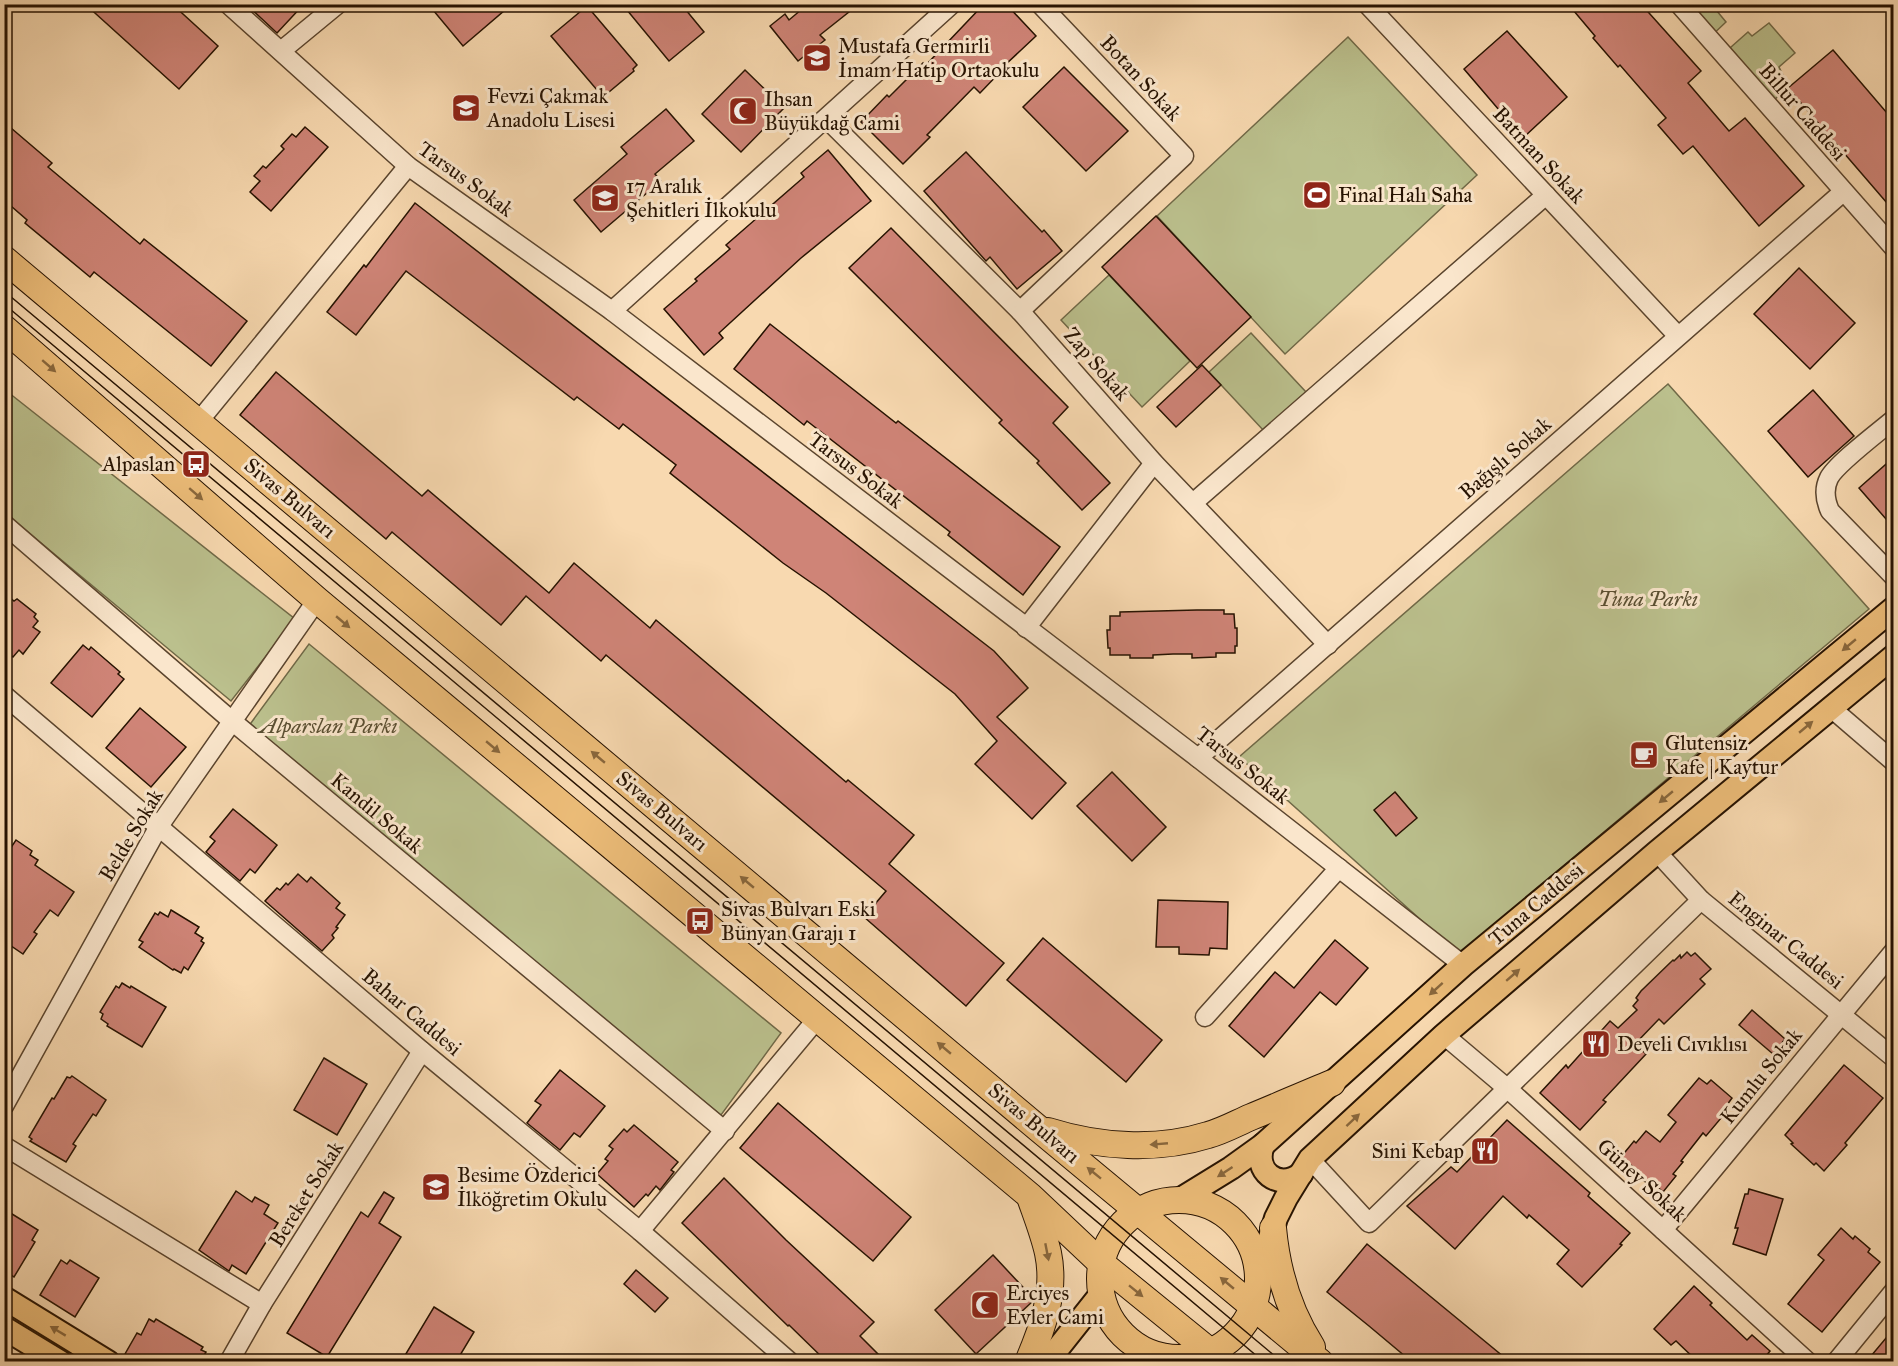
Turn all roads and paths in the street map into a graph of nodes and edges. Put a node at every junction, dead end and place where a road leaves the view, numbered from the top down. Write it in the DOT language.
graph roads {
  1 [pos="228,4"];
  2 [pos="338,4"];
  3 [pos="952,4"];
  4 [pos="1040,4"];
  5 [pos="1368,4"];
  6 [pos="1678,4"];
  7 [pos="281,51"];
  8 [pos="827,118"];
  9 [pos="408,166"];
  10 [pos="1843,192"];
  11 [pos="1546,195"];
  12 [pos="1893,248"];
  13 [pos="4,259"];
  14 [pos="612,311"];
  15 [pos="1020,312"];
  16 [pos="4,328"];
  17 [pos="1678,336"];
  18 [pos="1893,419"];
  19 [pos="199,421"];
  20 [pos="1154,463"];
  21 [pos="1192,503"];
  22 [pos="4,524"];
  23 [pos="1893,577"];
  24 [pos="317,600"];
  25 [pos="1893,608"];
  26 [pos="1026,628"];
  27 [pos="1328,645"];
  28 [pos="1893,656"];
  29 [pos="4,695"];
  30 [pos="1830,707"];
  31 [pos="232,722"];
  32 [pos="1198,758"];
  33 [pos="1893,762"];
  34 [pos="159,826"];
  35 [pos="1657,852"];
  36 [pos="1340,868"];
  37 [pos="1701,900"];
  38 [pos="1893,951"];
  39 [pos="1463,965"];
  40 [pos="1841,1014"];
  41 [pos="1205,1017"];
  42 [pos="817,1019"];
  43 [pos="1444,1035"];
  44 [pos="422,1051"];
  45 [pos="1893,1058"];
  46 [pos="1332,1083"];
  47 [pos="1508,1089"];
  48 [pos="4,1106"];
  49 [pos="1039,1129"];
  50 [pos="725,1131"];
  51 [pos="1263,1145"];
  52 [pos="4,1146"];
  53 [pos="1305,1166"];
  54 [pos="1030,1196"];
  55 [pos="1179,1200"];
  56 [pos="1139,1210"];
  57 [pos="1273,1228"];
  58 [pos="1663,1230"];
  59 [pos="640,1231"];
  60 [pos="1101,1263"];
  61 [pos="1258,1278"];
  62 [pos="1893,1291"];
  63 [pos="1101,1294"];
  64 [pos="4,1298"];
  65 [pos="262,1304"];
  66 [pos="1253,1305"];
  67 [pos="4,1328"];
  68 [pos="1217,1357"];
  69 [pos="780,1358"];
  70 [pos="1163,1360"];
  71 [pos="60,1362"];
  72 [pos="108,1362"];
  73 [pos="229,1362"];
  74 [pos="1028,1362"];
  75 [pos="1047,1362"];
  76 [pos="1322,1362"];
  77 [pos="1808,1362"];
  78 [pos="1836,1362"];
  1 -- 7 [label="street, Tarsus Sokak"];
  2 -- 7 [label="street"];
  3 -- 8 [label="street"];
  4 -- 15 [label="street, Botan Sokak"];
  5 -- 11 [label="street, Batman Sokak"];
  6 -- 10 [label="street, Billur Caddesi"];
  7 -- 9 [label="street, Tarsus Sokak"];
  8 -- 14 [label="street"];
  8 -- 15 [label="street, Zap Sokak"];
  9 -- 14 [label="street, Tarsus Sokak"];
  9 -- 19 [label="street"];
  10 -- 12 [label="street, Billur Caddesi"];
  10 -- 17 [label="street, Bağışlı Sokak"];
  11 -- 17 [label="street, Batman Sokak"];
  11 -- 21 [label="street"];
  13 -- 19 [label="highway, Sivas Bulvarı"];
  14 -- 26 [label="street, Tarsus Sokak"];
  15 -- 20 [label="street, Zap Sokak"];
  16 -- 24 [label="highway, one-way"];
  17 -- 27 [label="street, Bağışlı Sokak"];
  18 -- 23 [label="street"];
  49 -- 19 [label="highway, Sivas Bulvarı, one-way"];
  20 -- 21 [label="street, Zap Sokak"];
  20 -- 26 [label="street"];
  21 -- 27 [label="street, Zap Sokak"];
  22 -- 31 [label="street, Kandil Sokak"];
  24 -- 31 [label="street, Belde Sokak"];
  24 -- 42 [label="highway, one-way"];
  25 -- 39 [label="main road, Tuna Caddesi, one-way"];
  26 -- 32 [label="street, Tarsus Sokak"];
  27 -- 32 [label="street, Bağışlı Sokak"];
  28 -- 30 [label="main road, Tuna Caddesi"];
  29 -- 34 [label="street, Bahar Caddesi"];
  30 -- 33 [label="street"];
  35 -- 30 [label="main road, Tuna Caddesi, one-way"];
  31 -- 34 [label="street, Belde Sokak"];
  31 -- 50 [label="street, Kandil Sokak"];
  32 -- 36 [label="street, Tarsus Sokak"];
  34 -- 44 [label="street, Bahar Caddesi"];
  34 -- 48 [label="street, Belde Sokak"];
  35 -- 37 [label="street, Enginar Caddesi"];
  43 -- 35 [label="main road, Tuna Caddesi, one-way"];
  36 -- 39 [label="street, Tarsus Sokak"];
  36 -- 41 [label="street"];
  37 -- 40 [label="street, Enginar Caddesi"];
  37 -- 47 [label="street"];
  38 -- 40 [label="street, Kumlu Sokak"];
  39 -- 46 [label="main road, Tuna Caddesi, one-way"];
  40 -- 45 [label="street, Enginar Caddesi"];
  40 -- 58 [label="street, Kumlu Sokak"];
  42 -- 50 [label="street"];
  42 -- 54 [label="highway"];
  43 -- 47 [label="street, Güney Sokak"];
  53 -- 43 [label="main road, Tuna Caddesi, one-way"];
  44 -- 59 [label="street, Bahar Caddesi"];
  44 -- 65 [label="street, Bereket Sokak"];
  46 -- 49 [label="highway, one-way"];
  46 -- 51 [label="main road, Tuna Caddesi"];
  47 -- 53 [label="street"];
  47 -- 58 [label="street, Güney Sokak"];
  56 -- 49 [label="highway, Sivas Bulvarı, one-way"];
  50 -- 59 [label="street"];
  51 -- 53 [label="main road"];
  51 -- 55 [label="main road, Tuna Caddesi, one-way"];
  52 -- 65 [label="street"];
  53 -- 57 [label="main road, Tuna Caddesi"];
  54 -- 60 [label="highway"];
  54 -- 74 [label="highway, one-way"];
  55 -- 56 [label="highway"];
  55 -- 61 [label="highway"];
  56 -- 60 [label="highway"];
  66 -- 56 [label="highway, Sivas Bulvarı, one-way"];
  57 -- 61 [label="main road, Tuna Caddesi"];
  57 -- 76 [label="highway"];
  58 -- 77 [label="street, Güney Sokak"];
  59 -- 69 [label="street, Bahar Caddesi"];
  60 -- 63 [label="highway"];
  60 -- 68 [label="highway, one-way"];
  61 -- 66 [label="highway"];
  62 -- 78 [label="street"];
  63 -- 70 [label="highway"];
  63 -- 75 [label="main road"];
  72 -- 64 [label="main road, one-way"];
  65 -- 73 [label="street, Bereket Sokak"];
  66 -- 68 [label="highway"];
  66 -- 76 [label="highway, Sivas Bulvarı"];
  67 -- 71 [label="main road"];
  68 -- 70 [label="highway"];
}
